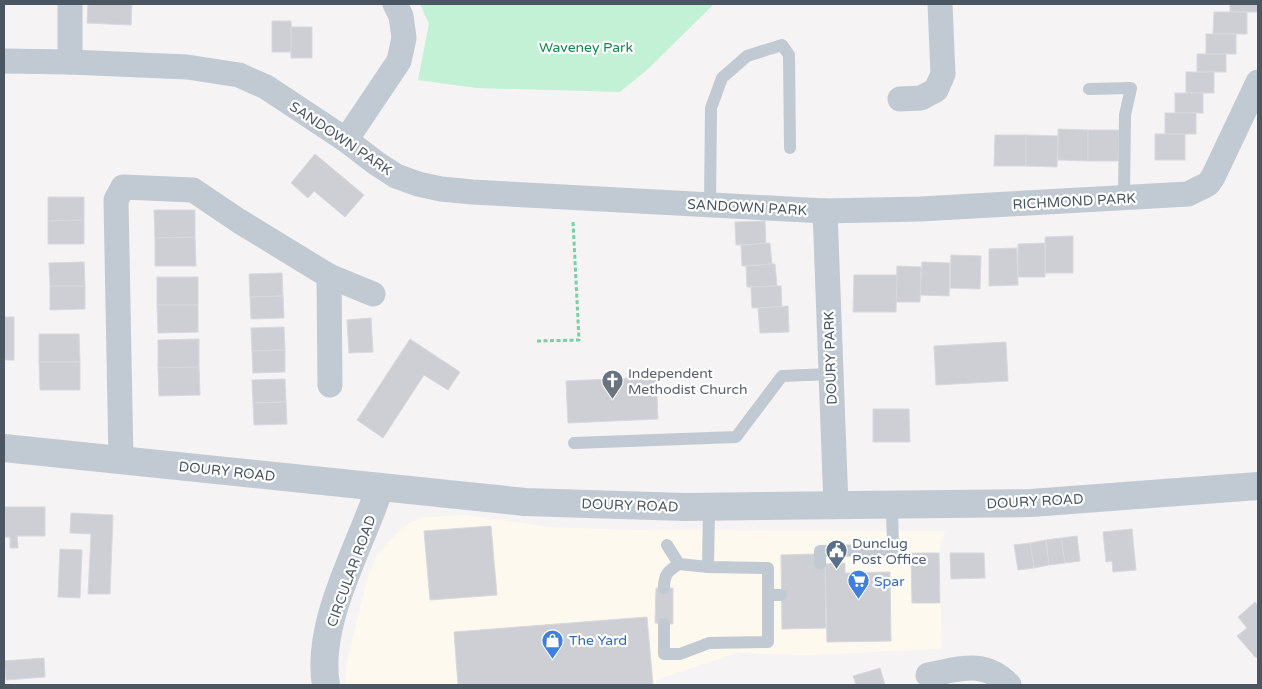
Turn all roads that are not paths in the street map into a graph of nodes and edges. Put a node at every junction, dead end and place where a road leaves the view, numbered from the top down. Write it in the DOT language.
graph roads {
  1 [pos="70,4"];
  2 [pos="395,4"];
  3 [pos="940,4"];
  4 [pos="4,61"];
  5 [pos="70,62"];
  6 [pos="1258,82"];
  7 [pos="1089,89"];
  8 [pos="900,99"];
  9 [pos="1251,115"];
  10 [pos="346,140"];
  11 [pos="790,148"];
  12 [pos="1124,198"];
  13 [pos="710,205"];
  14 [pos="825,211"];
  15 [pos="329,276"];
  16 [pos="373,294"];
  17 [pos="831,374"];
  18 [pos="330,385"];
  19 [pos="574,443"];
  20 [pos="4,448"];
  21 [pos="121,460"];
  22 [pos="1258,486"];
  23 [pos="380,487"];
  24 [pos="836,506"];
  25 [pos="892,506"];
  26 [pos="709,508"];
  27 [pos="667,545"];
  28 [pos="679,564"];
  29 [pos="820,564"];
  30 [pos="708,567"];
  31 [pos="664,588"];
  32 [pos="768,595"];
  33 [pos="782,595"];
  34 [pos="664,624"];
  35 [pos="928,674"];
  36 [pos="326,685"];
  37 [pos="1009,685"];
  1 -- 5 [label="street"];
  2 -- 10 [label="street"];
  3 -- 8 [label="street"];
  4 -- 5 [label="street, SANDOWN PARK"];
  5 -- 10 [label="street, SANDOWN PARK"];
  6 -- 9 [label="street, RICHMOND PARK"];
  7 -- 12 [label="lane"];
  9 -- 12 [label="street, RICHMOND PARK"];
  10 -- 13 [label="street, SANDOWN PARK"];
  11 -- 13 [label="lane"];
  12 -- 14 [label="street, RICHMOND PARK"];
  13 -- 14 [label="street, SANDOWN PARK"];
  14 -- 17 [label="street, DOURY PARK"];
  15 -- 16 [label="street"];
  15 -- 18 [label="street"];
  15 -- 21 [label="street"];
  17 -- 19 [label="lane"];
  17 -- 24 [label="street, DOURY PARK"];
  20 -- 21 [label="street, DOURY ROAD"];
  21 -- 23 [label="street, DOURY ROAD"];
  22 -- 25 [label="street, DOURY ROAD"];
  23 -- 26 [label="street, DOURY ROAD"];
  23 -- 36 [label="street, CIRCULAR ROAD"];
  24 -- 25 [label="street, DOURY ROAD"];
  24 -- 26 [label="street, DOURY ROAD"];
  25 -- 29 [label="lane"];
  26 -- 30 [label="lane"];
  27 -- 28 [label="lane"];
  28 -- 30 [label="lane"];
  28 -- 31 [label="lane"];
  30 -- 32 [label="lane"];
  32 -- 33 [label="lane"];
  32 -- 34 [label="lane"];
  35 -- 37 [label="street"];
}
